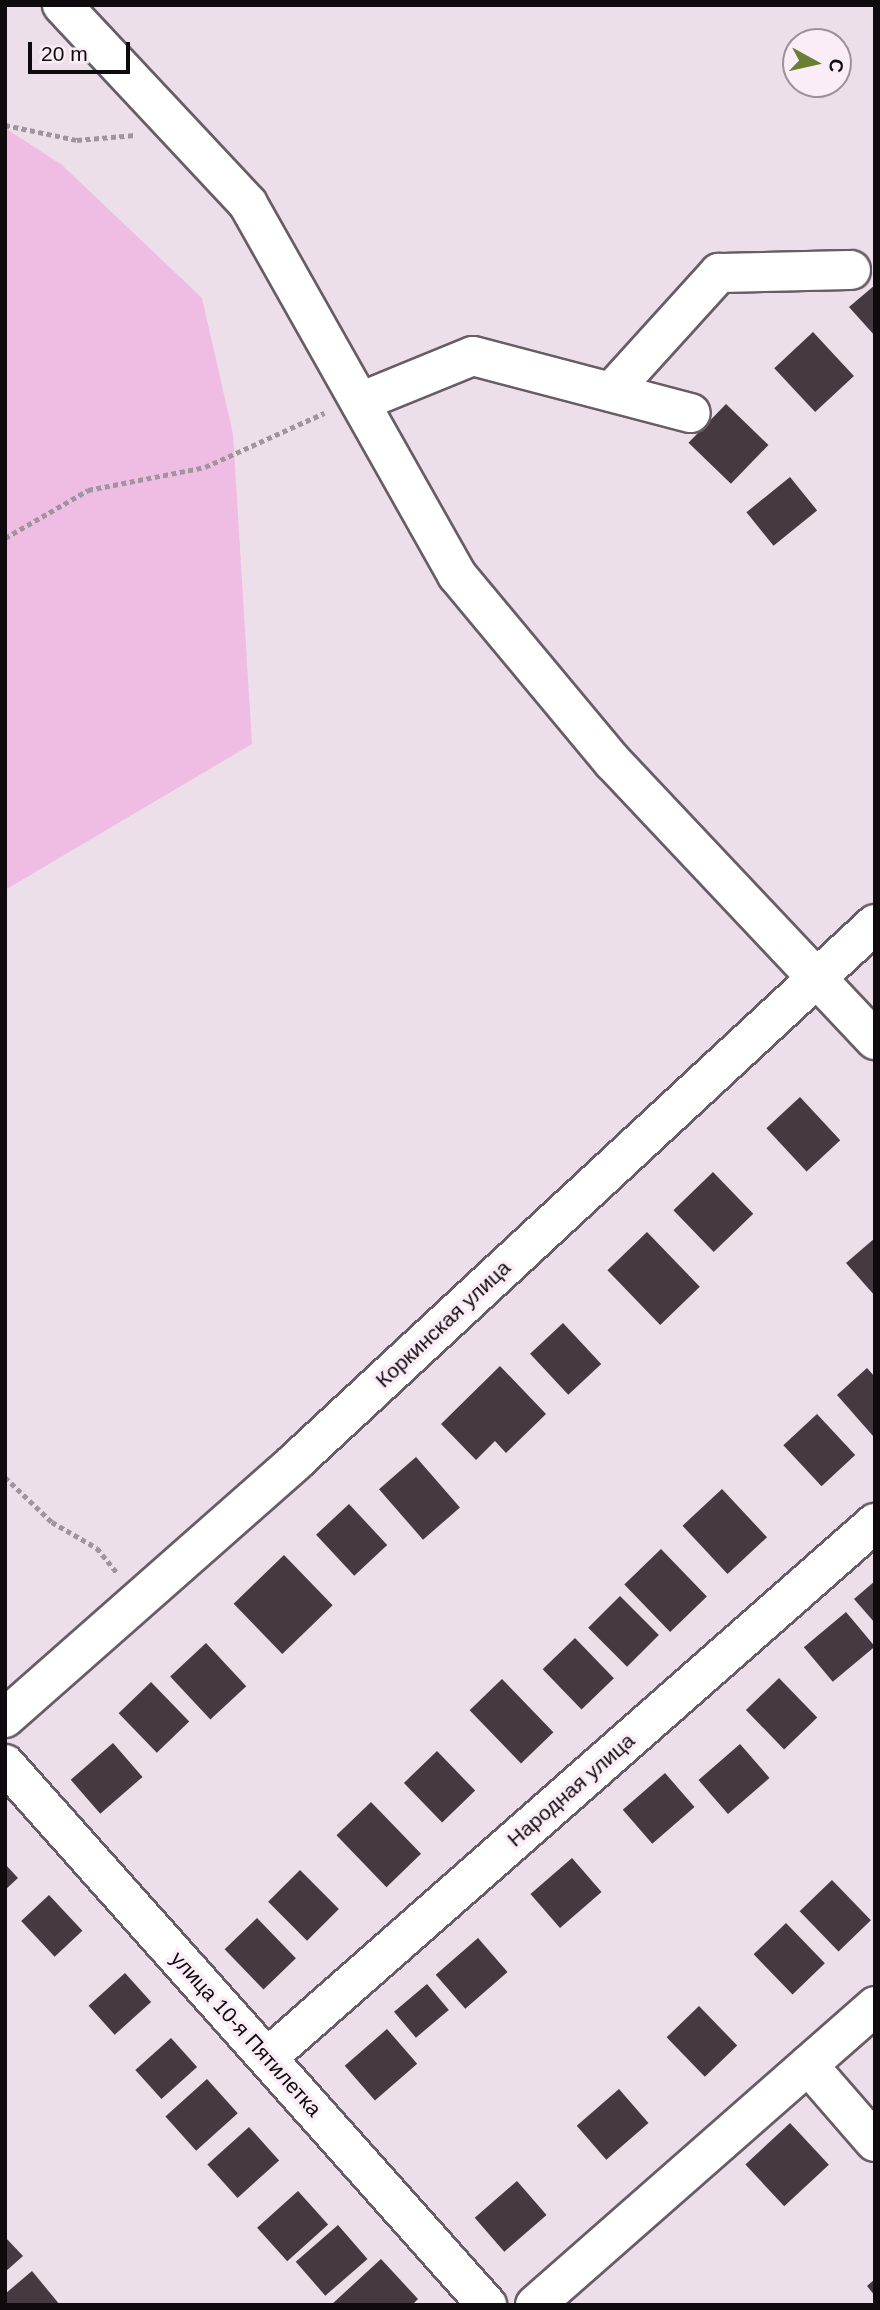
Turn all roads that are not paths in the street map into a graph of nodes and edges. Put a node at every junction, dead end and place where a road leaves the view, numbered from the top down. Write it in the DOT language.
graph roads {
  1 [pos="62,5"];
  2 [pos="851,270"];
  3 [pos="611,392"];
  4 [pos="358,399"];
  5 [pos="691,412"];
  6 [pos="875,924"];
  7 [pos="815,978"];
  8 [pos="875,1040"];
  9 [pos="875,1523"];
  10 [pos="5,1718"];
  11 [pos="5,1764"];
  12 [pos="875,2006"];
  13 [pos="267,2058"];
  14 [pos="808,2065"];
  15 [pos="875,2142"];
  16 [pos="486,2305"];
  17 [pos="535,2305"];
  1 -- 4 [label="street"];
  2 -- 3 [label="street"];
  3 -- 4 [label="street"];
  3 -- 5 [label="street"];
  4 -- 7 [label="street"];
  6 -- 7 [label="street, Коркинская улица"];
  7 -- 8 [label="street"];
  7 -- 10 [label="street, Коркинская улица"];
  9 -- 13 [label="street, Народная улица"];
  11 -- 13 [label="street, улица 10-я Пятилетка"];
  12 -- 14 [label="street"];
  13 -- 16 [label="street, улица 10-я Пятилетка"];
  14 -- 15 [label="street"];
  14 -- 17 [label="street"];
}
